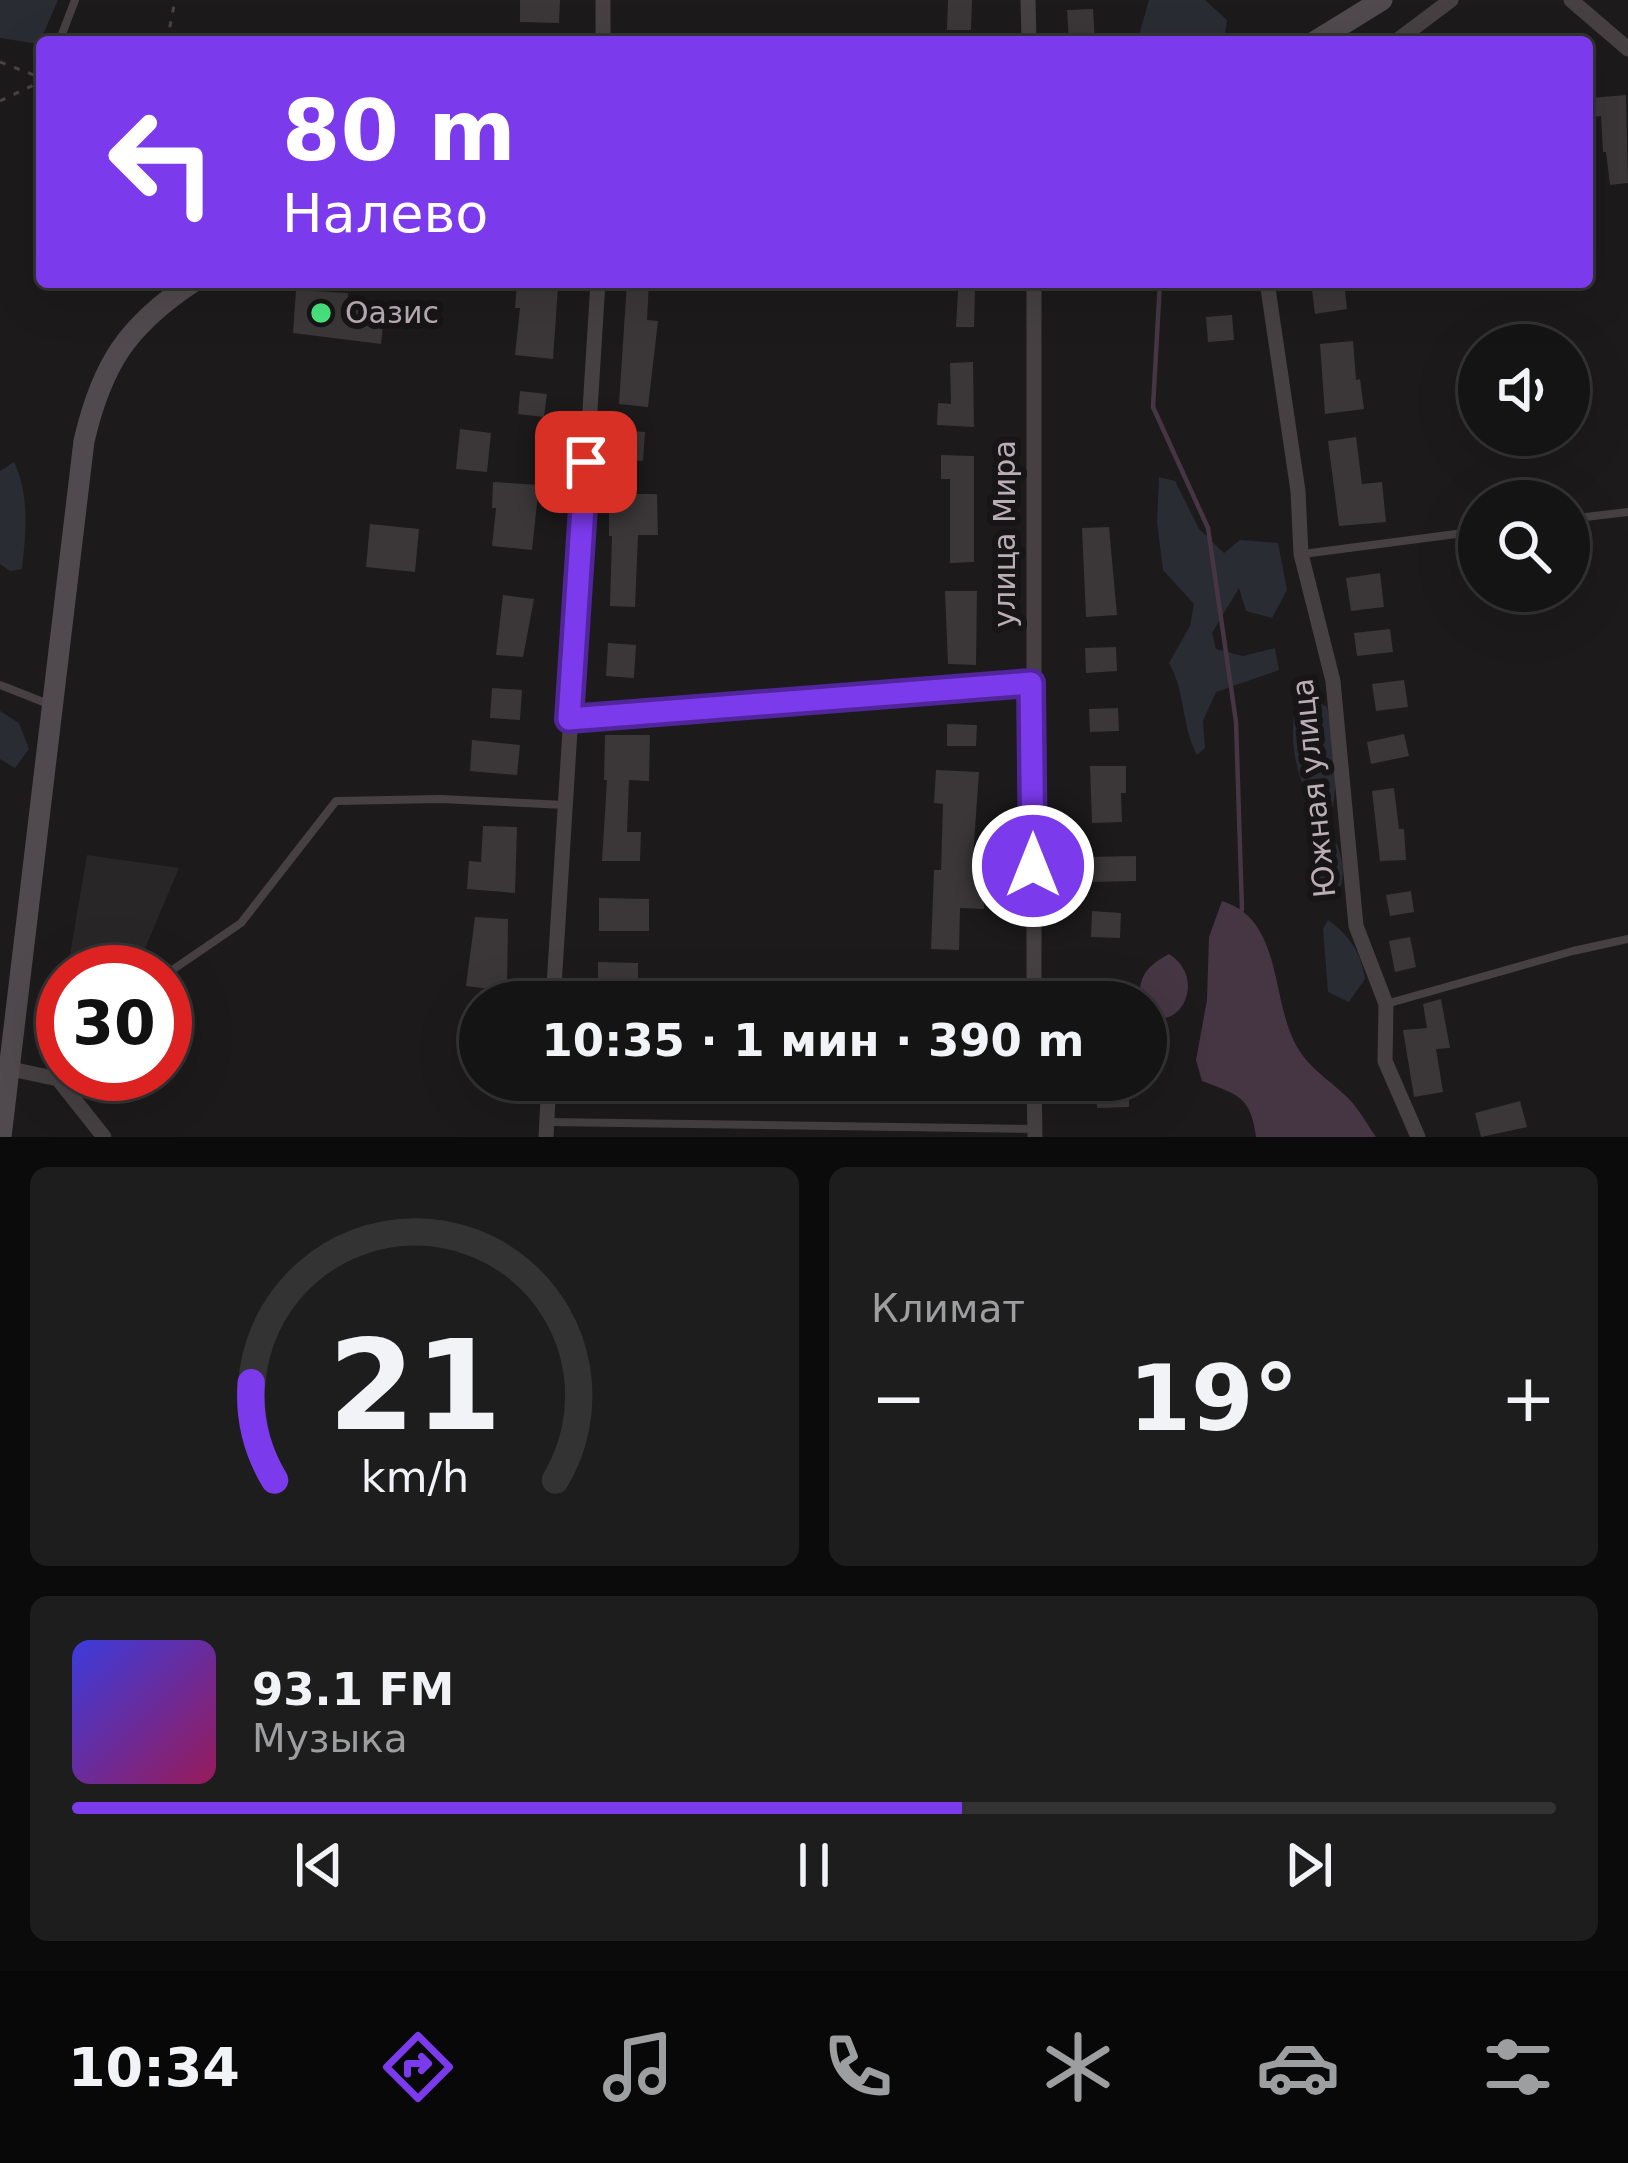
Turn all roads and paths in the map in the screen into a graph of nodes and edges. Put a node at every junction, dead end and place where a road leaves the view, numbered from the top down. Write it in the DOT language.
graph roads {
  1 [pos="75,0"];
  2 [pos="176,0"];
  3 [pos="603,0"];
  4 [pos="1028,0"];
  5 [pos="1382,0"];
  6 [pos="1451,0"];
  7 [pos="1571,0"];
  8 [pos="61,36"];
  9 [pos="168,36"];
  10 [pos="603,36"];
  11 [pos="1029,36"];
  12 [pos="1324,36"];
  13 [pos="1403,36"];
  14 [pos="1628,50"];
  15 [pos="0,62"];
  16 [pos="36,77"];
  17 [pos="36,82"];
  18 [pos="0,101"];
  19 [pos="176,288"];
  20 [pos="598,288"];
  21 [pos="1034,288"];
  22 [pos="1269,288"];
  23 [pos="1628,512"];
  24 [pos="1590,517"];
  25 [pos="1458,534"];
  26 [pos="1301,554"];
  27 [pos="1031,683"];
  28 [pos="0,685"];
  29 [pos="52,705"];
  30 [pos="569,719"];
  31 [pos="565,805"];
  32 [pos="1628,939"];
  33 [pos="192,956"];
  34 [pos="554,981"];
  35 [pos="1034,981"];
  36 [pos="1386,1004"];
  37 [pos="10,1069"];
  38 [pos="36,1073"];
  39 [pos="78,1101"];
  40 [pos="1034,1101"];
  41 [pos="546,1130"];
  42 [pos="1035,1133"];
  43 [pos="2,1137"];
  44 [pos="104,1137"];
  45 [pos="1418,1137"];
  1 -- 8 [label="lane"];
  2 -- 9 [label="path"];
  3 -- 10 [label="street"];
  4 -- 11 [label="street"];
  5 -- 12 [label="main road"];
  6 -- 13 [label="street"];
  7 -- 14 [label="street"];
  15 -- 16 [label="path"];
  17 -- 18 [label="path"];
  19 -- 29 [label="main road"];
  20 -- 30 [label="street"];
  21 -- 27 [label="street, улица Мира"];
  22 -- 26 [label="street, Южная улица"];
  23 -- 24 [label="lane"];
  25 -- 26 [label="lane"];
  26 -- 36 [label="street, Южная улица"];
  27 -- 30 [label="lane"];
  27 -- 35 [label="street, улица Мира"];
  28 -- 29 [label="lane"];
  29 -- 37 [label="main road"];
  30 -- 31 [label="street"];
  31 -- 33 [label="lane"];
  31 -- 34 [label="street"];
  32 -- 36 [label="lane"];
  36 -- 45 [label="street, Южная улица"];
  37 -- 38 [label="street"];
  37 -- 43 [label="main road"];
  39 -- 44 [label="street"];
  40 -- 42 [label="street"];
  41 -- 42 [label="lane"];
}
